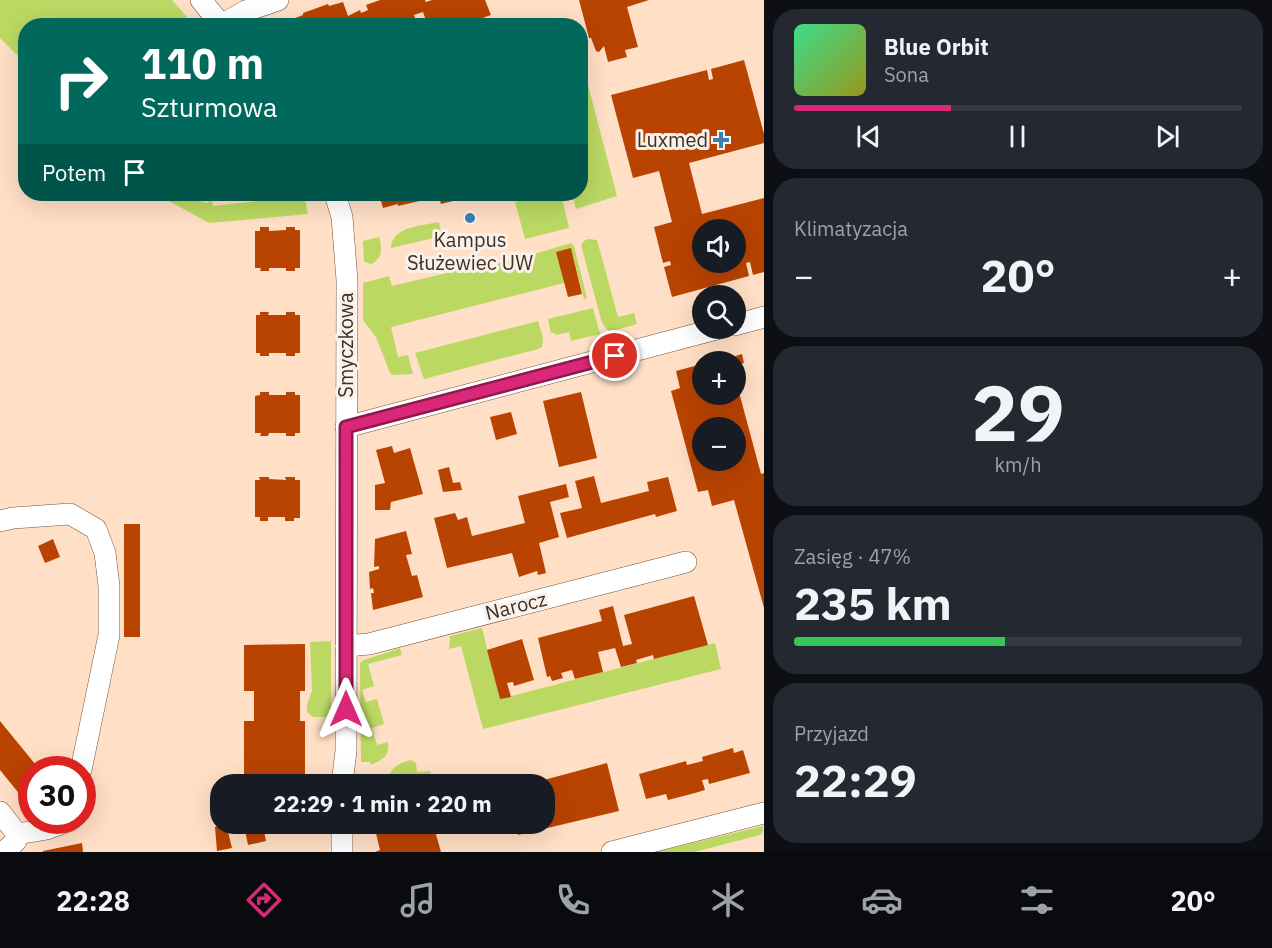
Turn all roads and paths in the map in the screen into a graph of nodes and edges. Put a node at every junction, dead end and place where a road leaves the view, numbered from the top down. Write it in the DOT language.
graph roads {
  1 [pos="201,0"];
  2 [pos="278,0"];
  3 [pos="216,18"];
  4 [pos="234,18"];
  5 [pos="337,201"];
  6 [pos="764,317"];
  7 [pos="746,322"];
  8 [pos="692,335"];
  9 [pos="346,427"];
  10 [pos="0,521"];
  11 [pos="686,562"];
  12 [pos="346,646"];
  13 [pos="84,756"];
  14 [pos="343,774"];
  15 [pos="0,812"];
  16 [pos="764,813"];
  17 [pos="17,834"];
  18 [pos="342,834"];
  19 [pos="0,852"];
  20 [pos="342,852"];
  21 [pos="612,852"];
  1 -- 3 [label="street"];
  2 -- 4 [label="street"];
  5 -- 9 [label="street, Smyczkowa"];
  6 -- 7 [label="street"];
  8 -- 9 [label="street"];
  9 -- 12 [label="street, Smyczkowa"];
  10 -- 13 [label="street"];
  11 -- 12 [label="street, Narocz"];
  12 -- 14 [label="street, Smyczkowa"];
  15 -- 17 [label="street"];
  16 -- 21 [label="street"];
  17 -- 19 [label="street"];
  18 -- 20 [label="street"];
}
